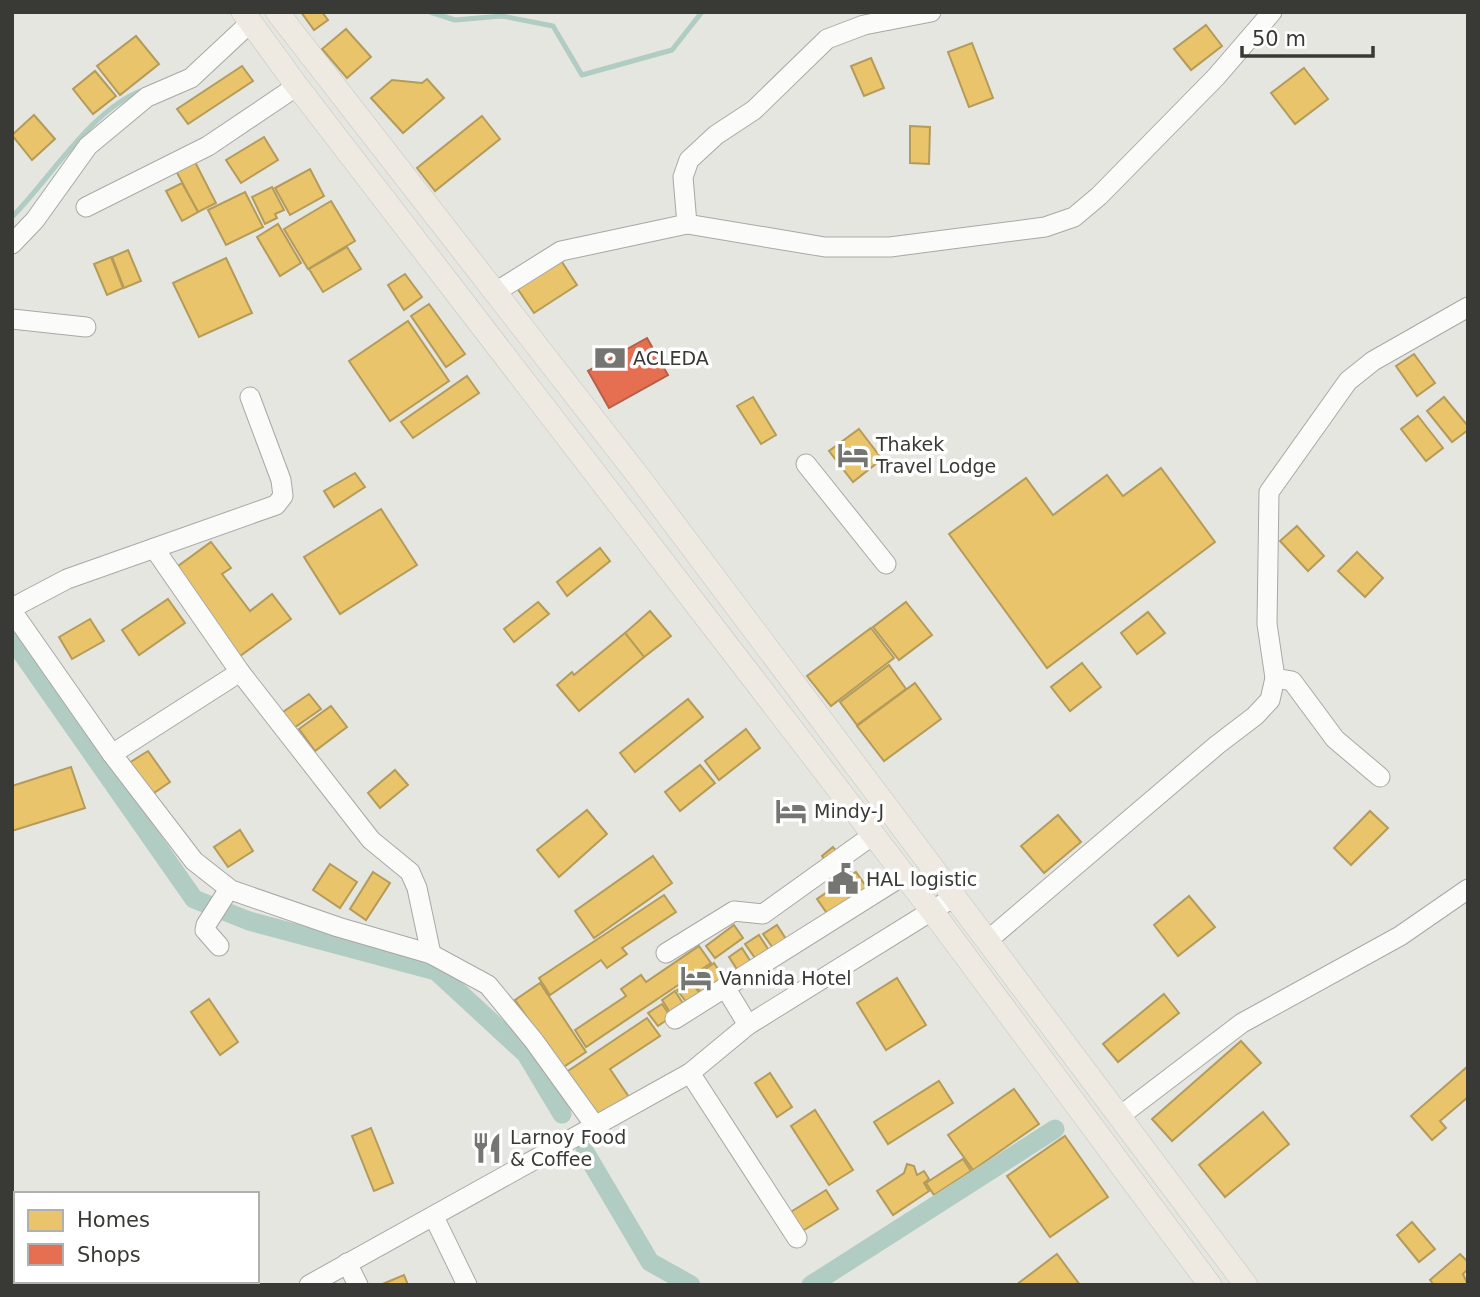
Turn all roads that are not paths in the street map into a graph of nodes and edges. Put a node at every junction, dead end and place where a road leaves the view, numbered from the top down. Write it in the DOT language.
graph roads {
  1 [pos="277,12"];
  2 [pos="931,12"];
  3 [pos="1272,12"];
  4 [pos="247,17"];
  5 [pos="296,86"];
  6 [pos="86,207"];
  7 [pos="687,224"];
  8 [pos="12,244"];
  9 [pos="494,293"];
  10 [pos="1468,307"];
  11 [pos="12,319"];
  12 [pos="86,327"];
  13 [pos="250,397"];
  14 [pos="806,464"];
  15 [pos="153,548"];
  16 [pos="886,564"];
  17 [pos="12,609"];
  18 [pos="240,672"];
  19 [pos="1275,678"];
  20 [pos="112,754"];
  21 [pos="1380,777"];
  22 [pos="873,835"];
  23 [pos="904,875"];
  24 [pos="229,889"];
  25 [pos="1468,889"];
  26 [pos="954,897"];
  27 [pos="932,911"];
  28 [pos="987,941"];
  29 [pos="219,946"];
  30 [pos="666,953"];
  31 [pos="431,954"];
  32 [pos="726,987"];
  33 [pos="675,1018"];
  34 [pos="748,1025"];
  35 [pos="690,1073"];
  36 [pos="1120,1116"];
  37 [pos="596,1127"];
  38 [pos="434,1217"];
  39 [pos="797,1238"];
  40 [pos="347,1264"];
  41 [pos="309,1285"];
  42 [pos="358,1285"];
  43 [pos="467,1285"];
  44 [pos="1210,1285"];
  45 [pos="1246,1285"];
  1 -- 9 [label="main road"];
  2 -- 7 [label="street"];
  3 -- 7 [label="street"];
  4 -- 5 [label="main road"];
  4 -- 8 [label="street"];
  5 -- 6 [label="street"];
  5 -- 22 [label="main road"];
  7 -- 9 [label="street"];
  9 -- 26 [label="main road"];
  10 -- 19 [label="street"];
  11 -- 12 [label="street"];
  13 -- 15 [label="street"];
  14 -- 16 [label="street"];
  15 -- 17 [label="street"];
  15 -- 18 [label="street"];
  17 -- 20 [label="street"];
  18 -- 20 [label="street"];
  18 -- 31 [label="street"];
  19 -- 21 [label="street"];
  19 -- 28 [label="street"];
  20 -- 24 [label="street"];
  22 -- 23 [label="main road"];
  22 -- 30 [label="street"];
  23 -- 27 [label="main road"];
  23 -- 32 [label="street"];
  24 -- 29 [label="street"];
  24 -- 31 [label="street"];
  25 -- 36 [label="street"];
  26 -- 27 [label="street"];
  26 -- 28 [label="main road"];
  27 -- 34 [label="street"];
  27 -- 44 [label="main road"];
  28 -- 36 [label="main road"];
  31 -- 37 [label="street"];
  32 -- 33 [label="street"];
  32 -- 34 [label="street"];
  34 -- 35 [label="street"];
  35 -- 37 [label="street"];
  35 -- 39 [label="street"];
  36 -- 45 [label="main road"];
  37 -- 38 [label="street"];
  38 -- 40 [label="street"];
  38 -- 43 [label="street"];
  40 -- 41 [label="street"];
  40 -- 42 [label="street"];
}
